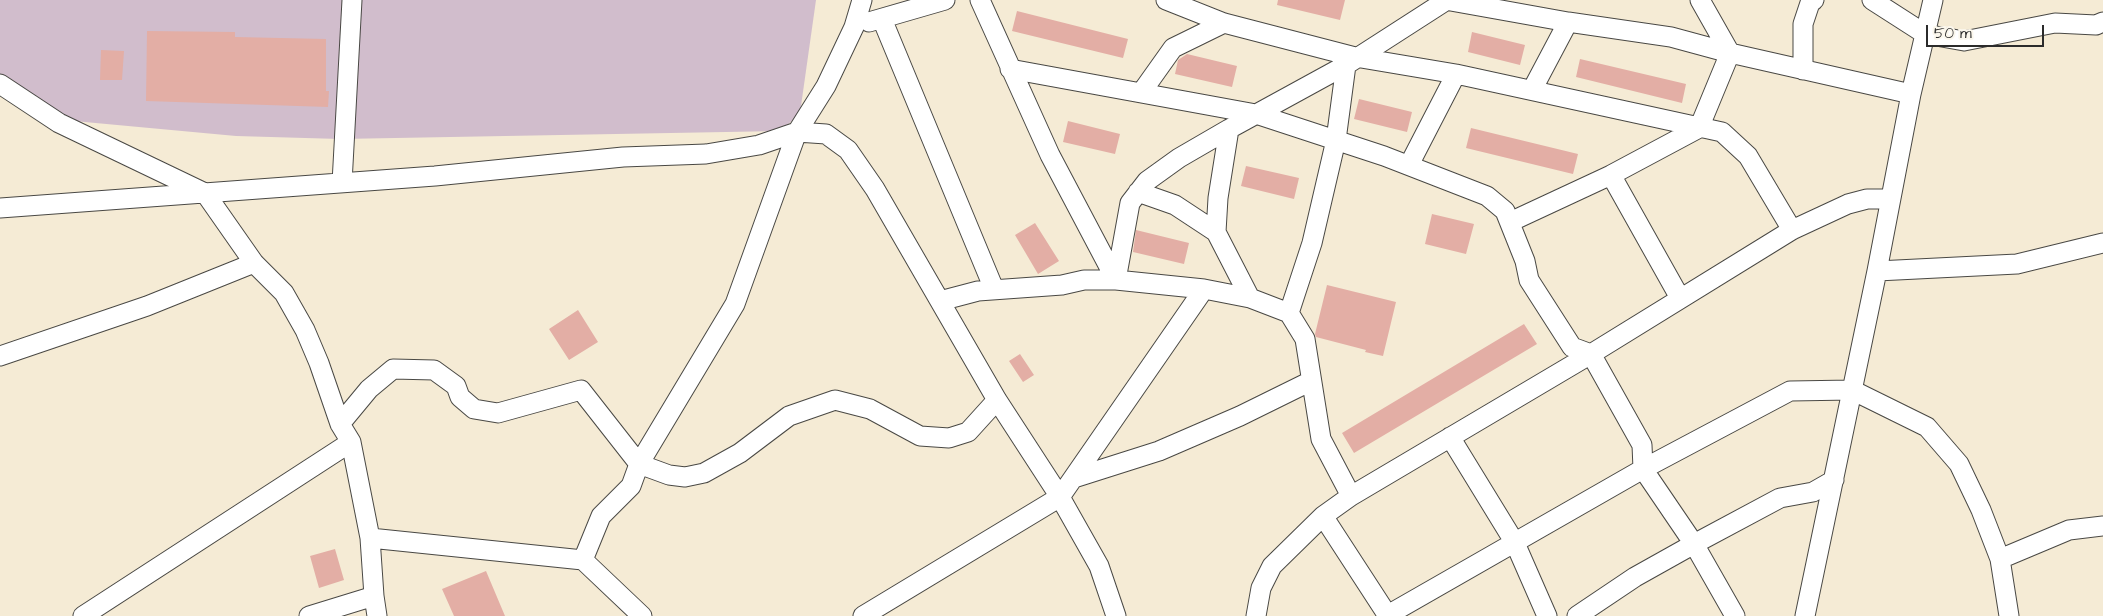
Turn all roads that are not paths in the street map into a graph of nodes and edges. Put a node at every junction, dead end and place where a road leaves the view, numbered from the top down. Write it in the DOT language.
graph roads {
  1 [pos="352,0"];
  2 [pos="862,0"];
  3 [pos="945,0"];
  4 [pos="980,0"];
  5 [pos="1166,0"];
  6 [pos="1446,0"];
  7 [pos="1700,0"];
  8 [pos="1814,0"];
  9 [pos="1872,0"];
  10 [pos="1933,0"];
  11 [pos="882,19"];
  12 [pos="1568,22"];
  13 [pos="2103,22"];
  14 [pos="1224,23"];
  15 [pos="854,27"];
  16 [pos="1925,34"];
  17 [pos="1730,53"];
  18 [pos="1351,61"];
  19 [pos="1010,69"];
  20 [pos="1804,70"];
  21 [pos="1456,74"];
  22 [pos="0,84"];
  23 [pos="1532,90"];
  24 [pos="1141,93"];
  25 [pos="1911,94"];
  26 [pos="1256,114"];
  27 [pos="1699,128"];
  28 [pos="1229,129"];
  29 [pos="796,132"];
  30 [pos="1336,140"];
  31 [pos="1409,165"];
  32 [pos="1611,175"];
  33 [pos="342,183"];
  34 [pos="1138,192"];
  35 [pos="205,193"];
  36 [pos="1890,199"];
  37 [pos="0,208"];
  38 [pos="1510,222"];
  39 [pos="1792,230"];
  40 [pos="1216,232"];
  41 [pos="2103,243"];
  42 [pos="254,263"];
  43 [pos="1877,271"];
  44 [pos="1116,280"];
  45 [pos="994,289"];
  46 [pos="1204,289"];
  47 [pos="1250,298"];
  48 [pos="1680,298"];
  49 [pos="940,301"];
  50 [pos="1289,313"];
  51 [pos="1591,354"];
  52 [pos="0,356"];
  53 [pos="1311,381"];
  54 [pos="1852,390"];
  55 [pos="997,400"];
  56 [pos="340,424"];
  57 [pos="1450,437"];
  58 [pos="351,442"];
  59 [pos="640,464"];
  60 [pos="1643,469"];
  61 [pos="1074,478"];
  62 [pos="1834,480"];
  63 [pos="1351,496"];
  64 [pos="1060,497"];
  65 [pos="1323,516"];
  66 [pos="2103,526"];
  67 [pos="370,538"];
  68 [pos="1515,543"];
  69 [pos="1694,544"];
  70 [pos="2000,559"];
  71 [pos="583,560"];
  72 [pos="374,596"];
  73 [pos="83,616"];
  74 [pos="309,616"];
  75 [pos="377,616"];
  76 [pos="642,616"];
  77 [pos="864,616"];
  78 [pos="1116,616"];
  79 [pos="1256,616"];
  80 [pos="1387,616"];
  81 [pos="1547,616"];
  82 [pos="1577,616"];
  83 [pos="1735,616"];
  84 [pos="1805,616"];
  85 [pos="2009,616"];
  1 -- 33 [label="street"];
  2 -- 15 [label="street"];
  3 -- 11 [label="street"];
  4 -- 19 [label="street"];
  5 -- 14 [label="street"];
  6 -- 12 [label="street"];
  6 -- 18 [label="street"];
  7 -- 17 [label="street"];
  8 -- 20 [label="street"];
  9 -- 16 [label="street"];
  10 -- 16 [label="street"];
  11 -- 15 [label="street"];
  11 -- 45 [label="street"];
  12 -- 17 [label="street"];
  12 -- 23 [label="street"];
  13 -- 16 [label="street"];
  14 -- 18 [label="street"];
  14 -- 24 [label="street"];
  15 -- 29 [label="street"];
  16 -- 25 [label="street"];
  17 -- 20 [label="street"];
  17 -- 27 [label="street"];
  18 -- 21 [label="street"];
  18 -- 26 [label="street"];
  18 -- 30 [label="street"];
  19 -- 24 [label="street"];
  19 -- 44 [label="street"];
  20 -- 25 [label="street"];
  21 -- 23 [label="street"];
  21 -- 31 [label="street"];
  22 -- 35 [label="street"];
  23 -- 27 [label="street"];
  24 -- 26 [label="street"];
  25 -- 36 [label="street"];
  26 -- 28 [label="street"];
  26 -- 30 [label="street"];
  27 -- 32 [label="street"];
  27 -- 39 [label="street"];
  28 -- 34 [label="street"];
  28 -- 40 [label="street"];
  29 -- 33 [label="street"];
  29 -- 49 [label="street"];
  29 -- 59 [label="street"];
  30 -- 31 [label="street"];
  30 -- 50 [label="street"];
  31 -- 38 [label="street"];
  32 -- 38 [label="street"];
  32 -- 48 [label="street"];
  33 -- 35 [label="street"];
  34 -- 40 [label="street"];
  34 -- 44 [label="street"];
  35 -- 37 [label="street"];
  35 -- 42 [label="street"];
  36 -- 39 [label="street"];
  36 -- 43 [label="street"];
  38 -- 51 [label="street"];
  39 -- 48 [label="street"];
  40 -- 47 [label="street"];
  41 -- 43 [label="street"];
  42 -- 52 [label="street"];
  42 -- 56 [label="street"];
  43 -- 54 [label="street"];
  44 -- 45 [label="street"];
  44 -- 46 [label="street"];
  45 -- 49 [label="street"];
  46 -- 47 [label="street"];
  46 -- 61 [label="street"];
  47 -- 50 [label="street"];
  48 -- 51 [label="street"];
  49 -- 55 [label="street"];
  50 -- 53 [label="street"];
  51 -- 57 [label="street"];
  51 -- 60 [label="street"];
  53 -- 61 [label="street"];
  53 -- 63 [label="street"];
  54 -- 60 [label="street"];
  54 -- 62 [label="street"];
  54 -- 70 [label="street"];
  55 -- 59 [label="street"];
  55 -- 64 [label="street"];
  56 -- 58 [label="street"];
  56 -- 59 [label="street"];
  57 -- 63 [label="street"];
  57 -- 68 [label="street"];
  58 -- 67 [label="street"];
  58 -- 73 [label="street"];
  59 -- 71 [label="street"];
  60 -- 68 [label="street"];
  60 -- 69 [label="street"];
  61 -- 64 [label="street"];
  62 -- 69 [label="street"];
  62 -- 84 [label="street"];
  63 -- 65 [label="street"];
  64 -- 77 [label="street"];
  64 -- 78 [label="street"];
  65 -- 79 [label="street"];
  65 -- 80 [label="street"];
  66 -- 70 [label="street"];
  67 -- 71 [label="street"];
  67 -- 72 [label="street"];
  68 -- 80 [label="street"];
  68 -- 81 [label="street"];
  69 -- 82 [label="street"];
  69 -- 83 [label="street"];
  70 -- 85 [label="street"];
  71 -- 76 [label="street"];
  72 -- 74 [label="street"];
  72 -- 75 [label="street"];
}
